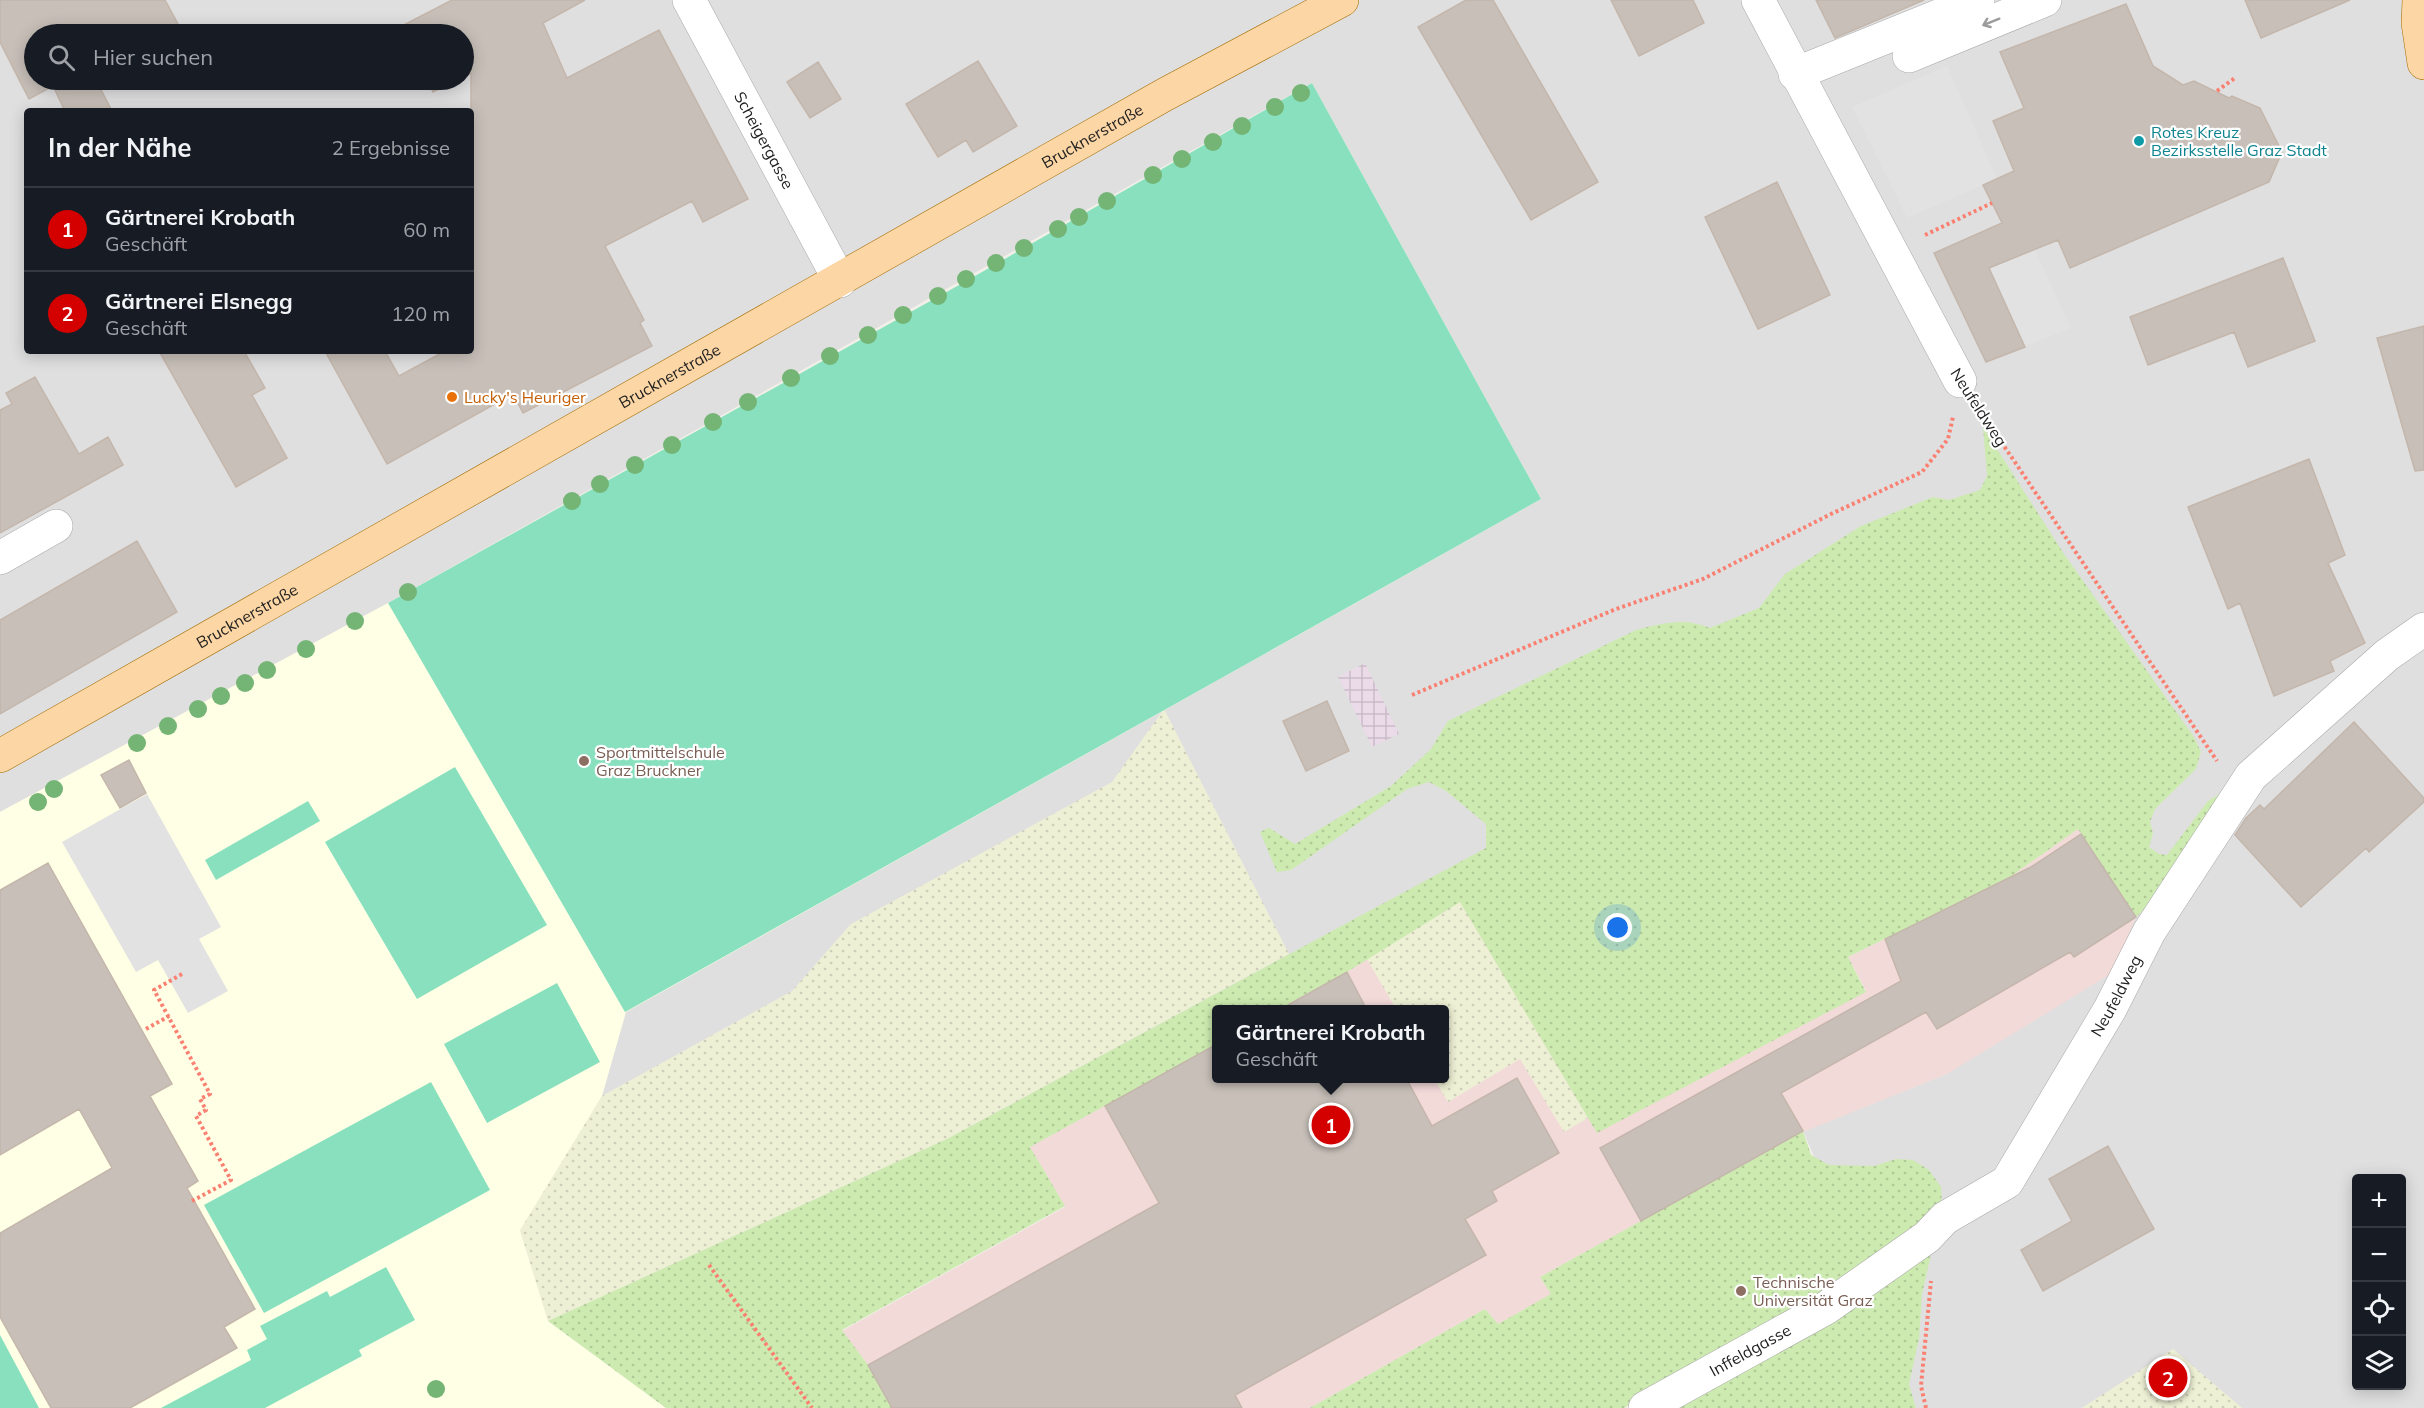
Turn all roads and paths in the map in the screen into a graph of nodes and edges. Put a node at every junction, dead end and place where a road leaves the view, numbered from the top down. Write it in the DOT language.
graph roads {
  1 [pos="689,0"];
  2 [pos="1758,0"];
  3 [pos="1978,0"];
  4 [pos="2045,0"];
  5 [pos="2419,0"];
  6 [pos="1328,3"];
  7 [pos="1909,56"];
  8 [pos="2424,63"];
  9 [pos="1795,74"];
  10 [pos="2235,78"];
  11 [pos="2217,91"];
  12 [pos="1992,204"];
  13 [pos="1923,236"];
  14 [pos="840,281"];
  15 [pos="1960,381"];
  16 [pos="56,526"];
  17 [pos="0,558"];
  18 [pos="2424,629"];
  19 [pos="1412,695"];
  20 [pos="0,756"];
  21 [pos="2251,776"];
  22 [pos="182,974"];
  23 [pos="169,1016"];
  24 [pos="146,1029"];
  25 [pos="192,1201"];
  26 [pos="1970,1203"];
  27 [pos="709,1265"];
  28 [pos="1935,1272"];
  29 [pos="812,1408"];
  30 [pos="1645,1408"];
  31 [pos="1926,1408"];
  1 -- 14 [label="street, Scheigergasse"];
  2 -- 9 [label="street, Neufeldweg"];
  3 -- 9 [label="street"];
  4 -- 7 [label="street, one-way"];
  5 -- 8 [label="main road"];
  6 -- 14 [label="main road, Brucknerstraße"];
  9 -- 15 [label="street, Neufeldweg"];
  10 -- 11 [label="path"];
  12 -- 13 [label="path"];
  14 -- 20 [label="main road, Brucknerstraße"];
  15 -- 19 [label="path"];
  15 -- 21 [label="path, Neufeldweg"];
  16 -- 17 [label="street"];
  18 -- 21 [label="street, Neufeldweg"];
  21 -- 26 [label="street, Neufeldweg"];
  22 -- 23 [label="path"];
  23 -- 24 [label="path"];
  23 -- 25 [label="path"];
  26 -- 30 [label="street, Inffeldgasse"];
  27 -- 29 [label="path"];
  28 -- 31 [label="path"];
}
